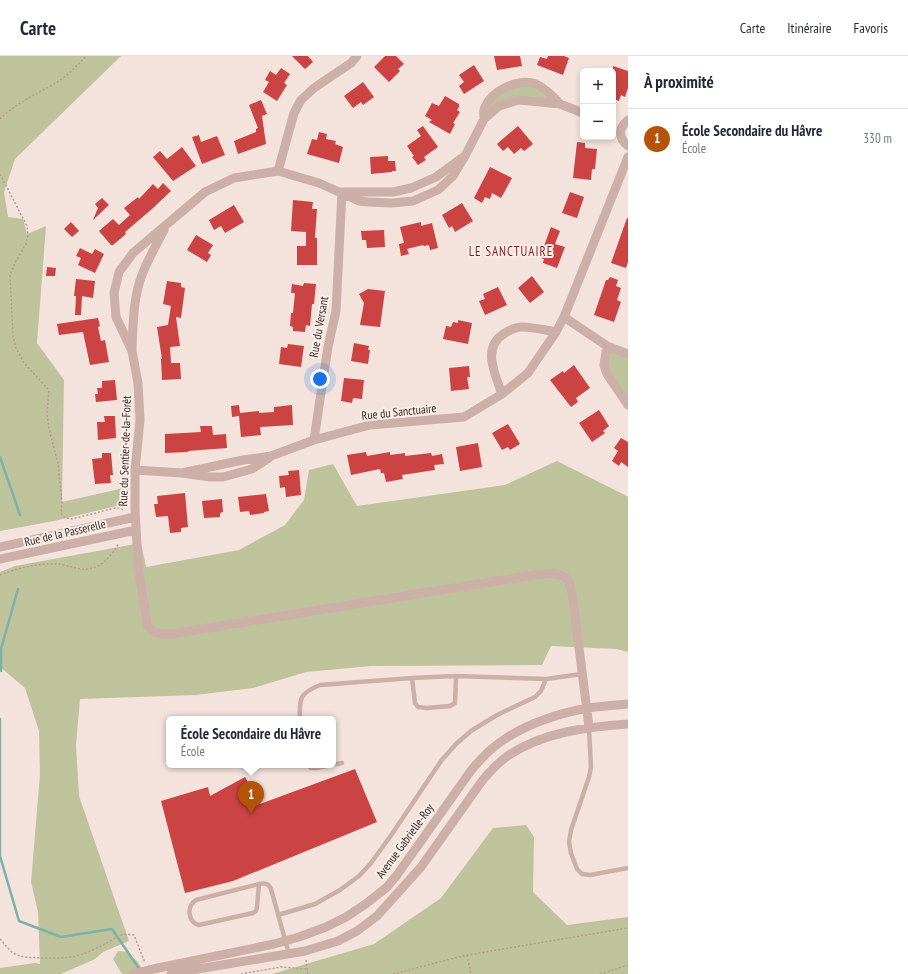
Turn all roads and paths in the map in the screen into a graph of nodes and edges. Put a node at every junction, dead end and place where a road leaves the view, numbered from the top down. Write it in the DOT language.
graph roads {
  1 [pos="86,56"];
  2 [pos="357,56"];
  3 [pos="560,104"];
  4 [pos="580,112"];
  5 [pos="0,119"];
  6 [pos="484,119"];
  7 [pos="628,120"];
  8 [pos="617,126"];
  9 [pos="628,146"];
  10 [pos="465,156"];
  11 [pos="628,158"];
  12 [pos="278,171"];
  13 [pos="0,174"];
  14 [pos="342,192"];
  15 [pos="166,225"];
  16 [pos="564,318"];
  17 [pos="556,332"];
  18 [pos="607,346"];
  19 [pos="132,351"];
  20 [pos="628,354"];
  21 [pos="502,394"];
  22 [pos="628,405"];
  23 [pos="314,440"];
  24 [pos="135,470"];
  25 [pos="131,515"];
  26 [pos="136,530"];
  27 [pos="121,540"];
  28 [pos="0,547"];
  29 [pos="0,559"];
  30 [pos="0,575"];
  31 [pos="582,674"];
  32 [pos="456,676"];
  33 [pos="412,678"];
  34 [pos="546,679"];
  35 [pos="628,704"];
  36 [pos="586,709"];
  37 [pos="300,716"];
  38 [pos="628,724"];
  39 [pos="588,727"];
  40 [pos="342,763"];
  41 [pos="336,764"];
  42 [pos="628,868"];
  43 [pos="259,884"];
  44 [pos="278,914"];
  45 [pos="628,928"];
  46 [pos="0,939"];
  47 [pos="286,941"];
  48 [pos="305,951"];
  49 [pos="289,954"];
  50 [pos="466,955"];
  51 [pos="628,965"];
  52 [pos="147,968"];
  53 [pos="307,969"];
  54 [pos="133,974"];
  55 [pos="171,974"];
  56 [pos="241,974"];
  57 [pos="308,974"];
  58 [pos="393,974"];
  59 [pos="471,974"];
  60 [pos="600,974"];
  1 -- 5 [label="path"];
  2 -- 12 [label="street"];
  3 -- 4 [label="street, Rue du Sentier-de-la-Forêt"];
  3 -- 6 [label="street, Rue du Sentier-de-la-Forêt"];
  3 -- 6 [label="street, Rue du Sentier-de-la-Forêt"];
  6 -- 10 [label="street, Rue du Sentier-de-la-Forêt"];
  7 -- 8 [label="street"];
  8 -- 9 [label="street"];
  10 -- 14 [label="street, Rue du Sentier-de-la-Forêt"];
  10 -- 14 [label="street, Rue du Sentier-de-la-Forêt"];
  11 -- 16 [label="street, Rue du Sanctuaire"];
  12 -- 14 [label="street, Rue du Sentier-de-la-Forêt"];
  12 -- 15 [label="street, Rue du Sentier-de-la-Forêt"];
  13 -- 25 [label="path"];
  14 -- 23 [label="street, Rue du Versant"];
  15 -- 19 [label="street, Rue du Sentier-de-la-Forêt"];
  15 -- 19 [label="street, Rue du Sentier-de-la-Forêt"];
  16 -- 17 [label="street, Rue du Sanctuaire"];
  16 -- 18 [label="street"];
  17 -- 21 [label="street, Rue du Sanctuaire"];
  17 -- 21 [label="street"];
  18 -- 20 [label="street"];
  18 -- 22 [label="street"];
  19 -- 24 [label="street, Rue du Sentier-de-la-Forêt"];
  21 -- 23 [label="street, Rue du Sanctuaire"];
  23 -- 24 [label="street, Rue du Sanctuaire"];
  24 -- 25 [label="street, Rue du Sentier-de-la-Forêt"];
  25 -- 26 [label="street, Rue du Sentier-de-la-Forêt"];
  25 -- 28 [label="street, Rue de la Passerelle"];
  26 -- 29 [label="street, Rue de la Passerelle"];
  26 -- 31 [label="street, Rue du Sentier-de-la-Forêt"];
  27 -- 30 [label="path"];
  31 -- 34 [label="lane"];
  31 -- 36 [label="street"];
  32 -- 33 [label="lane"];
  32 -- 33 [label="lane"];
  32 -- 34 [label="lane"];
  33 -- 37 [label="lane"];
  34 -- 44 [label="lane"];
  35 -- 36 [label="street, Avenue Gabrielle-Roy"];
  36 -- 39 [label="street"];
  36 -- 47 [label="street, Avenue Gabrielle-Roy"];
  38 -- 39 [label="street, Avenue Gabrielle-Roy"];
  39 -- 42 [label="lane"];
  39 -- 48 [label="street, Avenue Gabrielle-Roy"];
  40 -- 41 [label="lane"];
  43 -- 43 [label="lane"];
  43 -- 44 [label="lane"];
  44 -- 47 [label="lane"];
  45 -- 50 [label="path"];
  46 -- 52 [label="path"];
  47 -- 49 [label="lane"];
  47 -- 54 [label="street, Avenue Gabrielle-Roy, bridge"];
  48 -- 49 [label="street, Avenue Gabrielle-Roy"];
  48 -- 53 [label="path"];
  49 -- 55 [label="street, Avenue Gabrielle-Roy"];
  50 -- 58 [label="path"];
  50 -- 59 [label="path"];
  51 -- 60 [label="path"];
  53 -- 56 [label="path"];
  53 -- 57 [label="path"];
}
